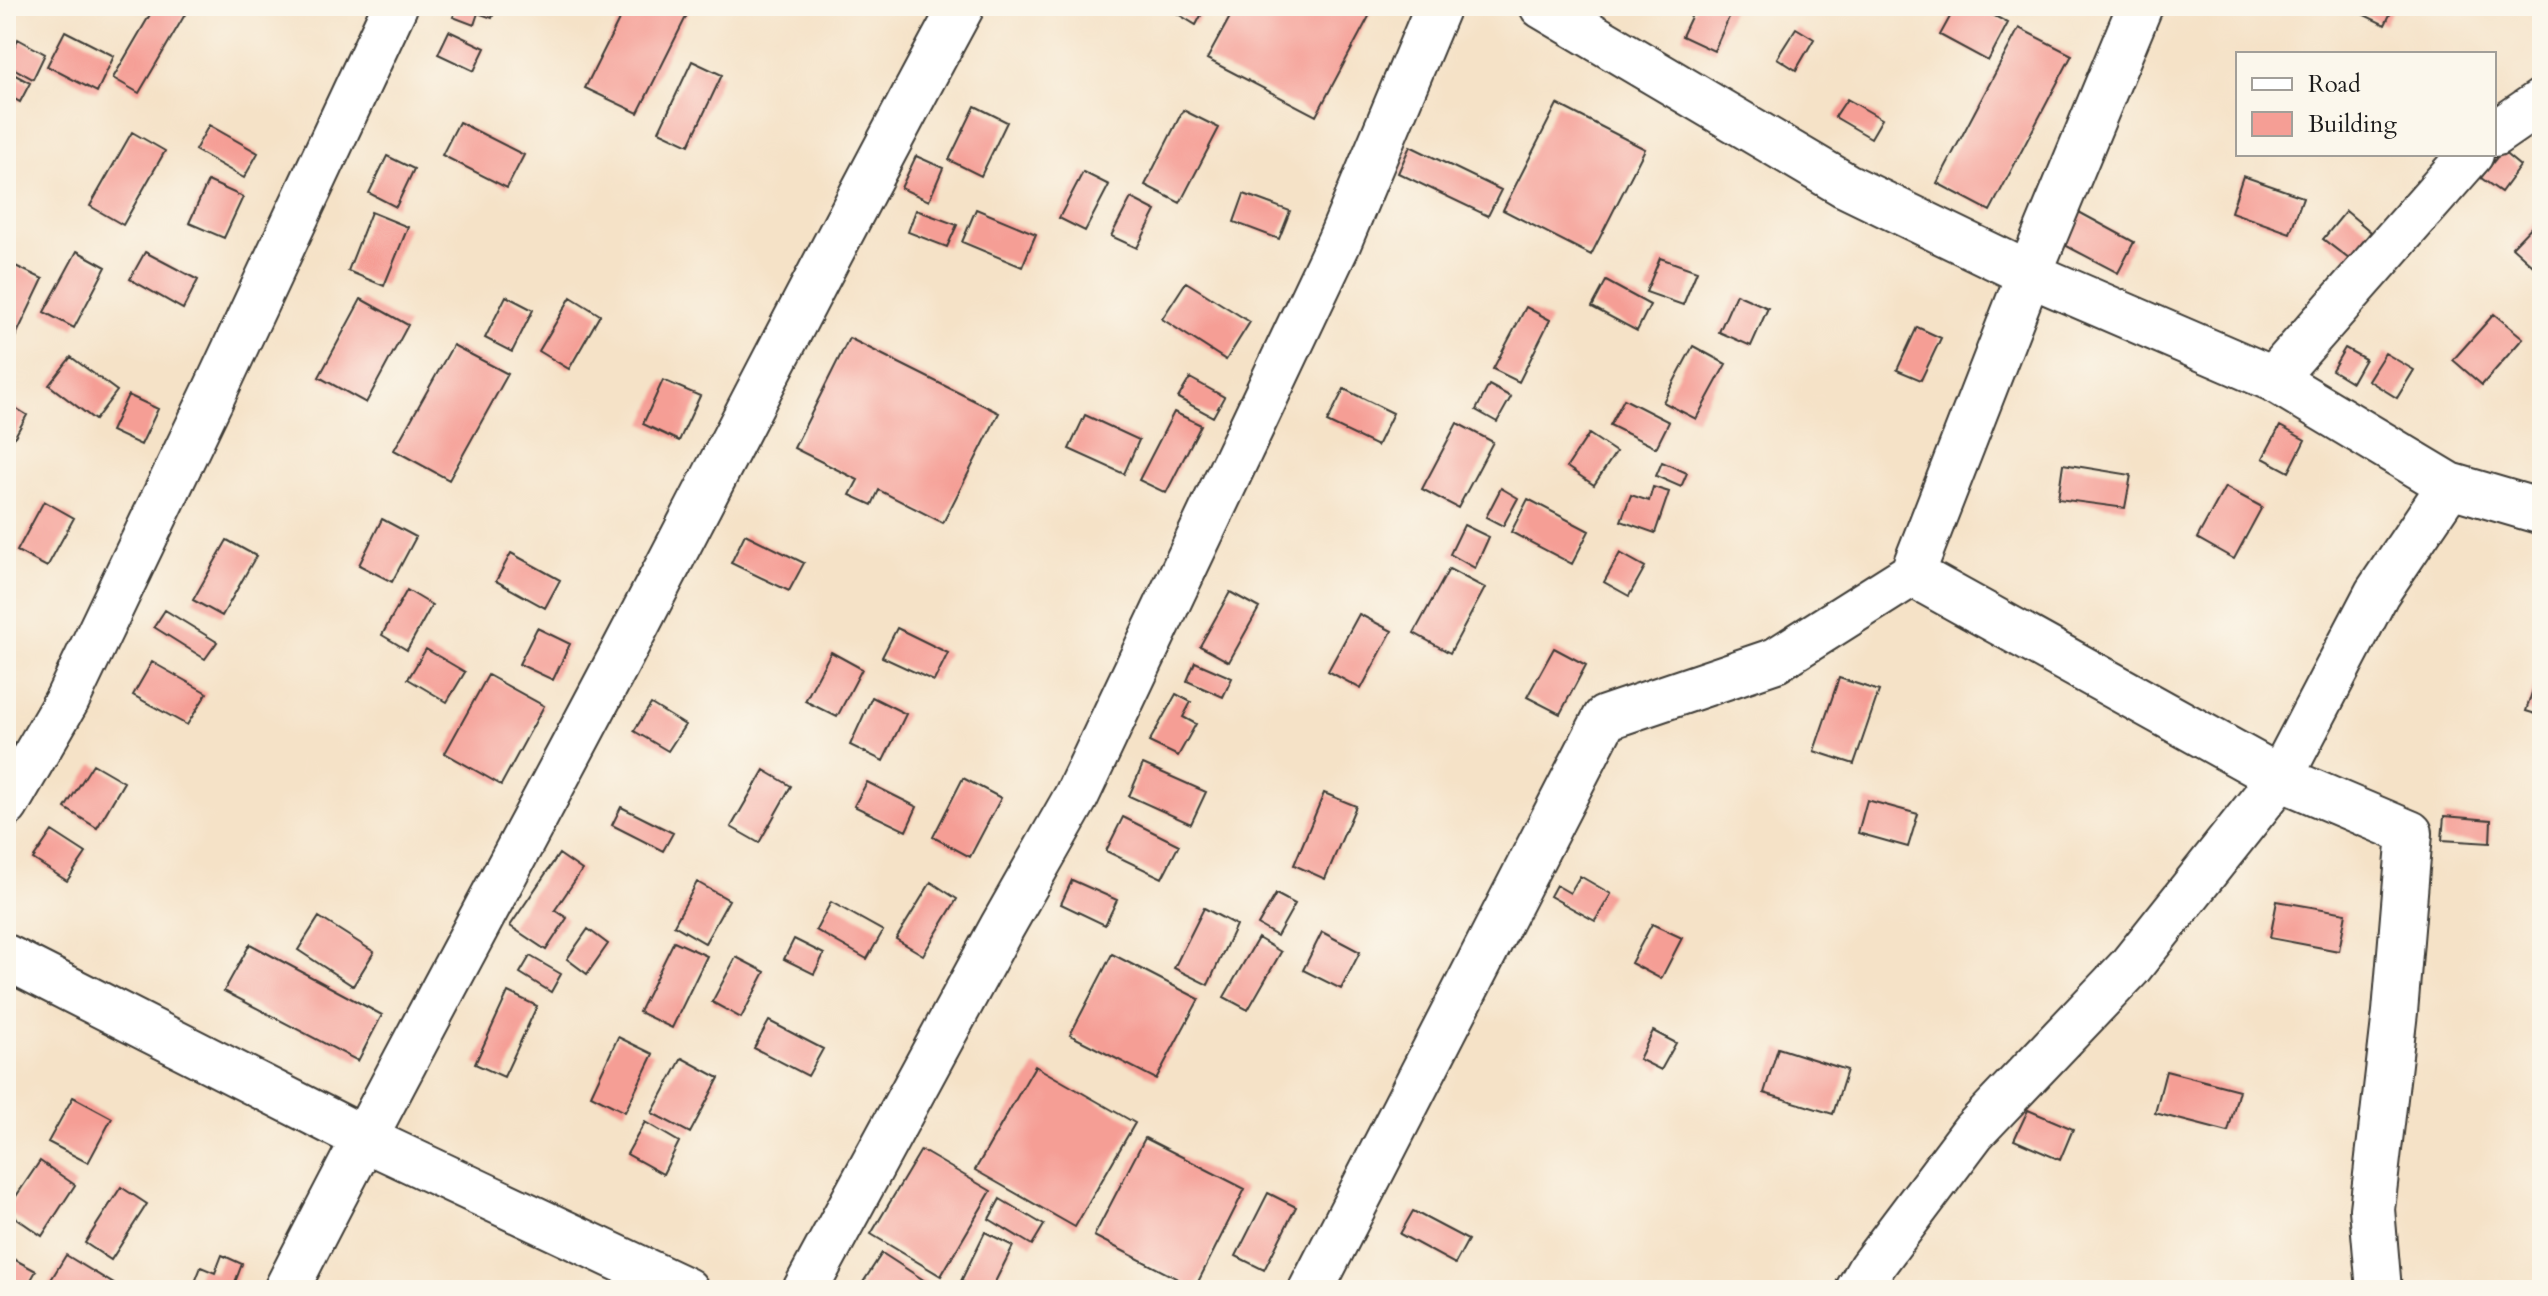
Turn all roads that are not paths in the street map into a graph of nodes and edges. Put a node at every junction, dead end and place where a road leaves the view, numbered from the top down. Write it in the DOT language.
graph roads {
  1 [pos="395,6"];
  2 [pos="962,6"];
  3 [pos="1438,6"];
  4 [pos="1542,6"];
  5 [pos="2140,6"];
  6 [pos="2542,101"];
  7 [pos="2496,133"];
  8 [pos="2469,156"];
  9 [pos="2029,274"];
  10 [pos="2273,379"];
  11 [pos="2450,485"];
  12 [pos="2542,512"];
  13 [pos="1912,574"];
  14 [pos="2280,778"];
  15 [pos="6,805"];
  16 [pos="6,957"];
  17 [pos="363,1138"];
  18 [pos="286,1290"];
  19 [pos="686,1290"];
  20 [pos="805,1290"];
  21 [pos="1311,1290"];
  22 [pos="1858,1290"];
  23 [pos="2379,1290"];
  1 -- 15 [label="street"];
  2 -- 17 [label="street"];
  3 -- 20 [label="street"];
  4 -- 9 [label="street"];
  5 -- 9 [label="street"];
  6 -- 7 [label="street"];
  8 -- 10 [label="street"];
  9 -- 10 [label="street"];
  9 -- 13 [label="street"];
  10 -- 11 [label="street"];
  11 -- 12 [label="street"];
  11 -- 14 [label="street"];
  13 -- 14 [label="street"];
  13 -- 21 [label="street"];
  14 -- 22 [label="street"];
  14 -- 23 [label="street"];
  16 -- 17 [label="street"];
  17 -- 18 [label="street"];
  17 -- 19 [label="street"];
}
